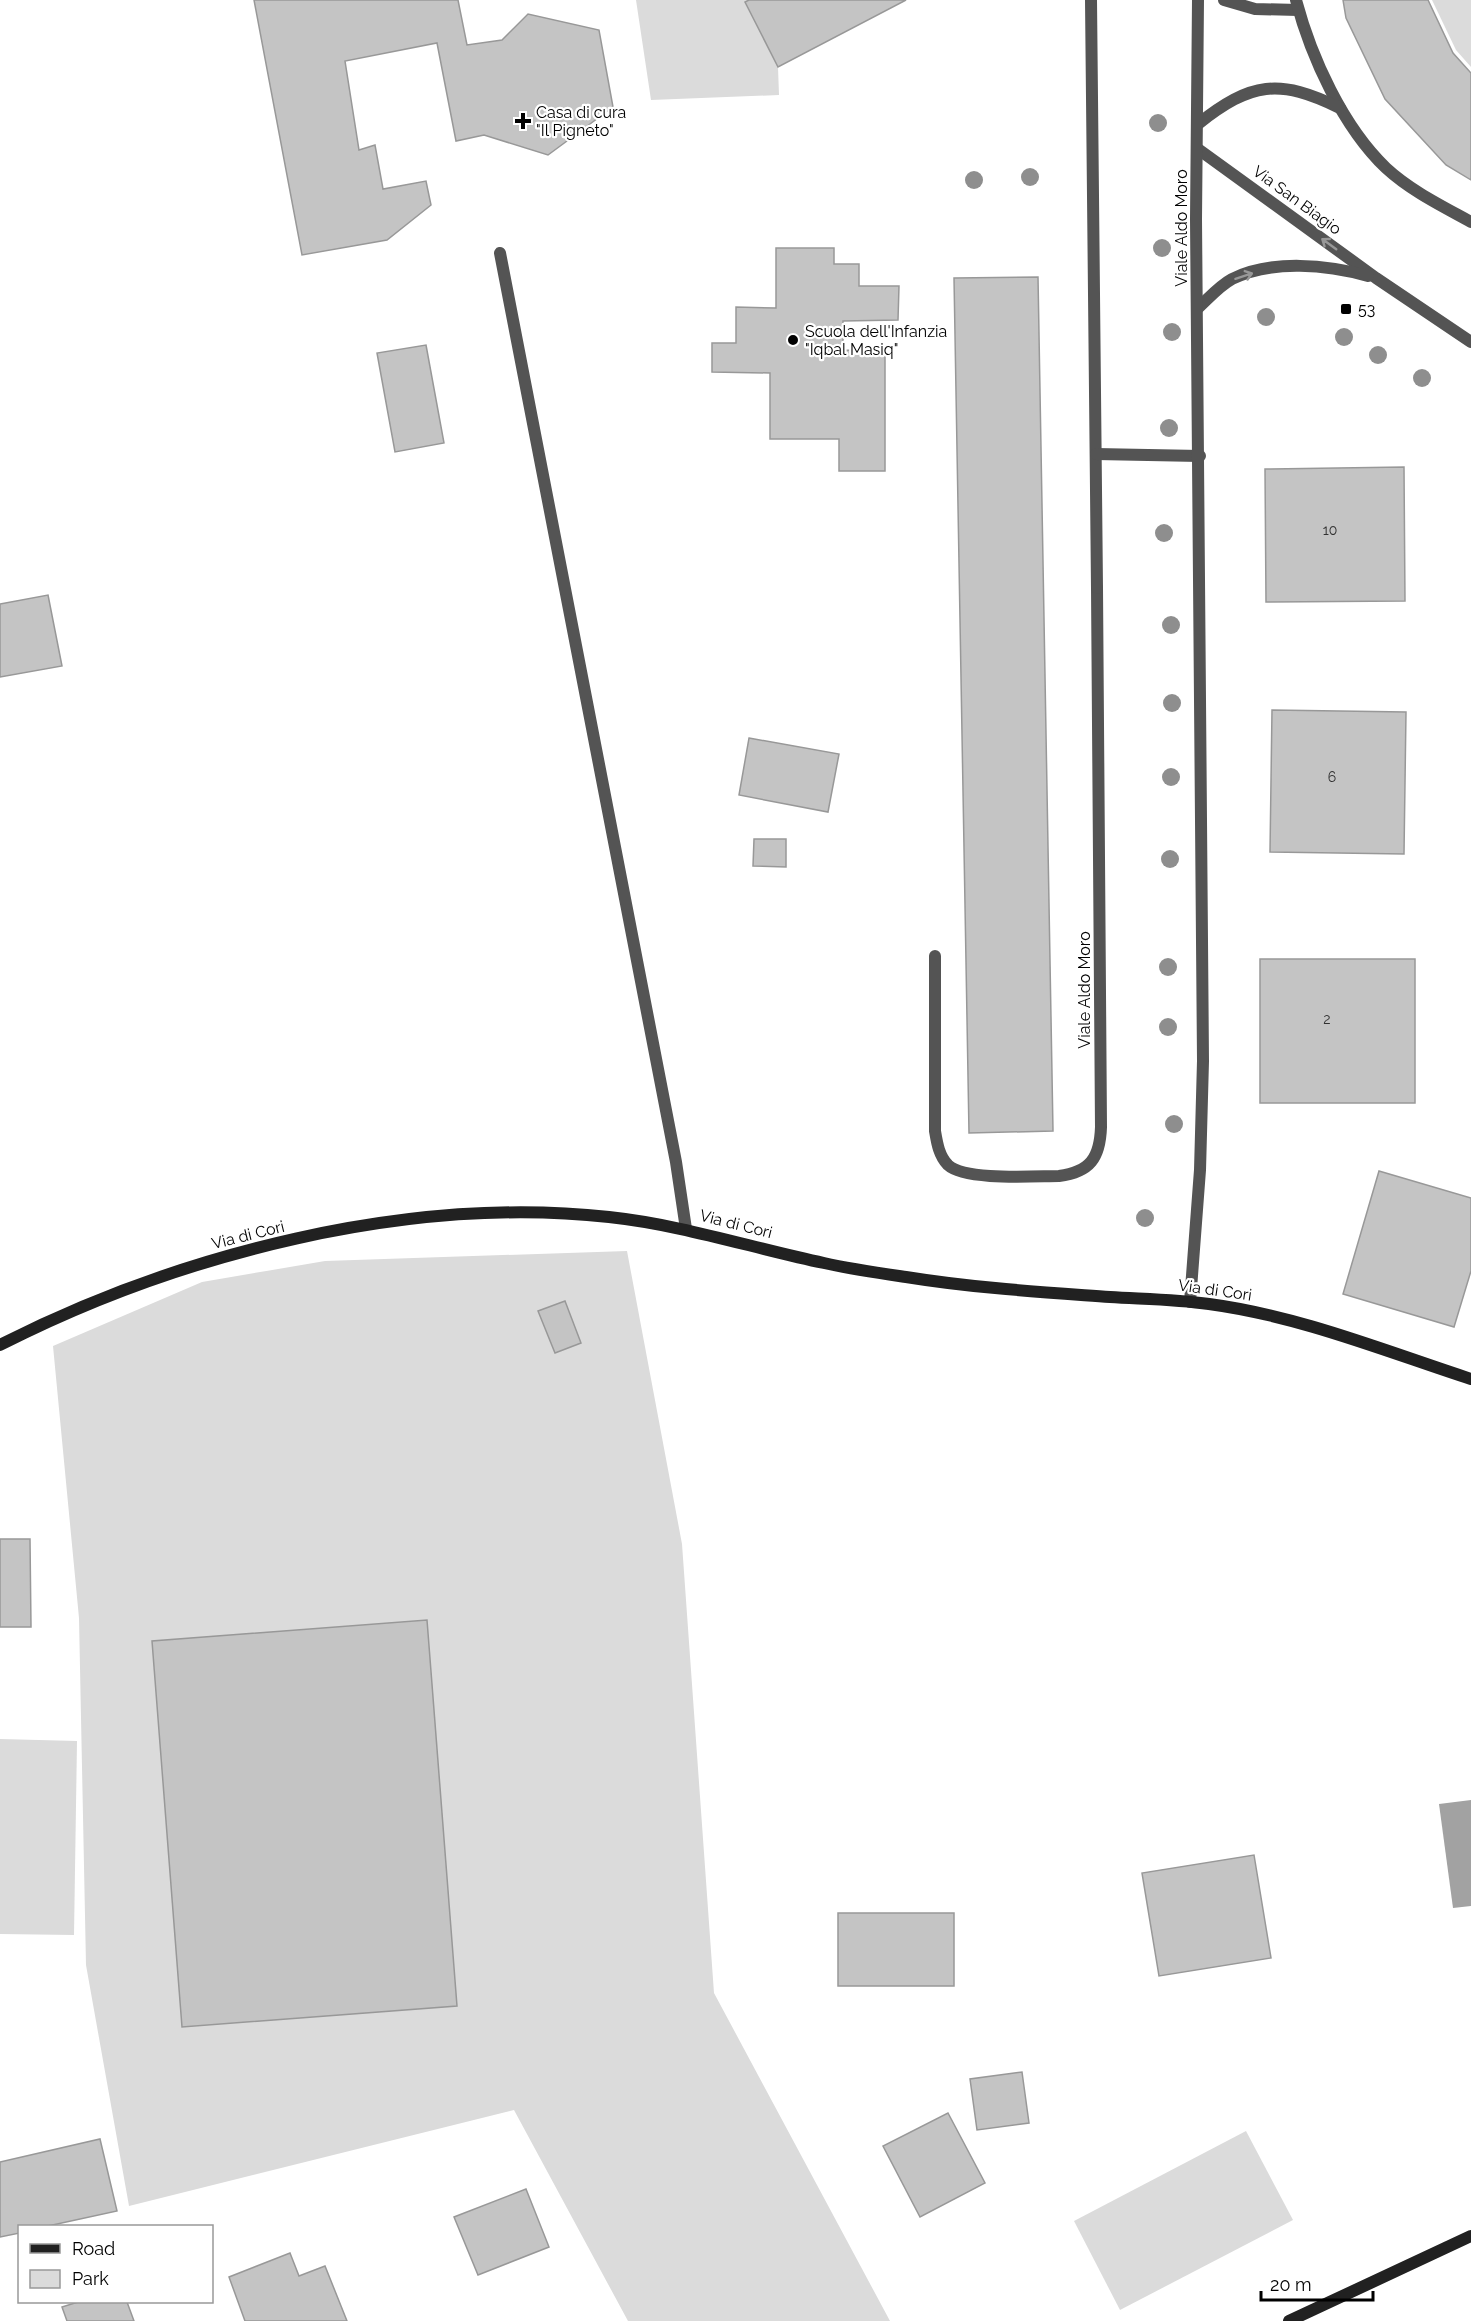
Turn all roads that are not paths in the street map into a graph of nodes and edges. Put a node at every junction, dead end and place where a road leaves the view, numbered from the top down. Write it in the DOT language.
graph roads {
  1 [pos="1091,0"];
  2 [pos="1198,0"];
  3 [pos="1224,0"];
  4 [pos="1297,5"];
  5 [pos="1340,108"];
  6 [pos="1198,124"];
  7 [pos="1198,148"];
  8 [pos="1471,222"];
  9 [pos="500,254"];
  10 [pos="1376,278"];
  11 [pos="1197,309"];
  12 [pos="1471,342"];
  13 [pos="1096,454"];
  14 [pos="1200,456"];
  15 [pos="934,956"];
  16 [pos="687,1228"];
  17 [pos="1190,1302"];
  18 [pos="0,1345"];
  19 [pos="1471,1379"];
  20 [pos="1471,2236"];
  21 [pos="1289,2321"];
  1 -- 13 [label="street, Viale Aldo Moro"];
  2 -- 6 [label="street, Viale Aldo Moro"];
  3 -- 4 [label="street"];
  4 -- 5 [label="street"];
  5 -- 6 [label="street"];
  5 -- 8 [label="street"];
  6 -- 7 [label="street, Viale Aldo Moro"];
  10 -- 7 [label="street, Via San Biagio, one-way"];
  7 -- 11 [label="street, Viale Aldo Moro"];
  9 -- 16 [label="street"];
  11 -- 10 [label="street, Via San Biagio, one-way"];
  10 -- 12 [label="street, Via San Biagio"];
  11 -- 14 [label="street, Viale Aldo Moro"];
  13 -- 14 [label="street"];
  13 -- 15 [label="street, Viale Aldo Moro"];
  14 -- 17 [label="street, Viale Aldo Moro"];
  16 -- 17 [label="main road, Via di Cori"];
  16 -- 18 [label="main road, Via di Cori"];
  17 -- 19 [label="main road, Via di Cori"];
  20 -- 21 [label="main road"];
}
